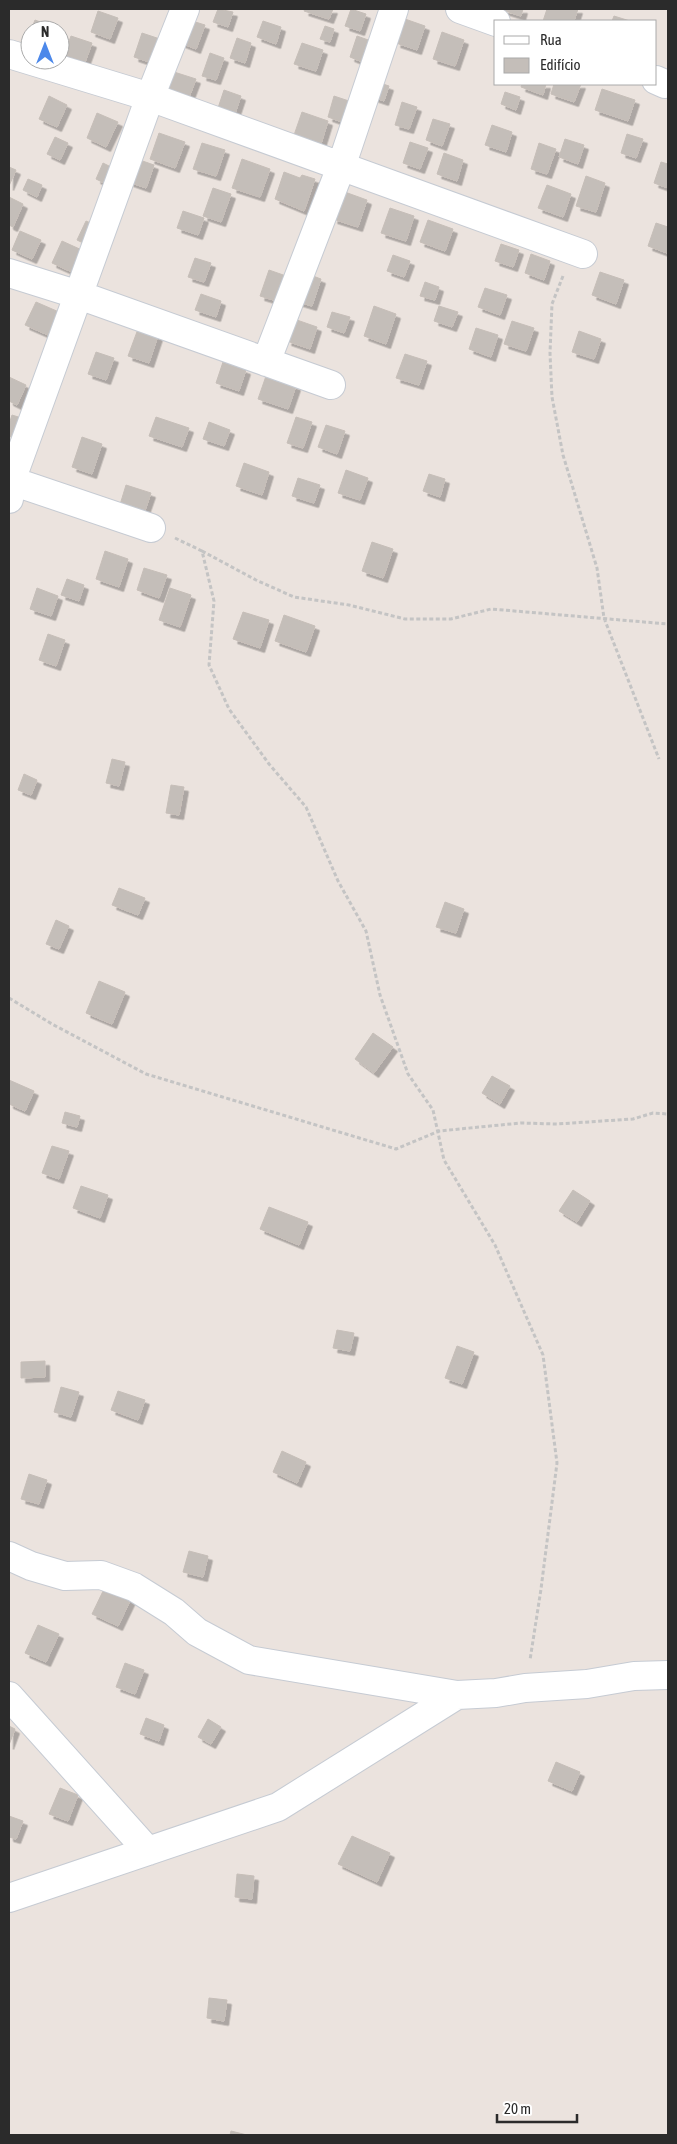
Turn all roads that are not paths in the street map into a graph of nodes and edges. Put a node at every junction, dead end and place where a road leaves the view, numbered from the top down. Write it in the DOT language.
graph roads {
  1 [pos="186,9"];
  2 [pos="394,9"];
  3 [pos="460,9"];
  4 [pos="494,21"];
  5 [pos="9,54"];
  6 [pos="150,97"];
  7 [pos="341,167"];
  8 [pos="584,254"];
  9 [pos="9,273"];
  10 [pos="79,294"];
  11 [pos="266,362"];
  12 [pos="331,385"];
  13 [pos="10,487"];
  14 [pos="151,528"];
  15 [pos="9,1556"];
  16 [pos="668,1675"];
  17 [pos="457,1695"];
  18 [pos="9,1696"];
  19 [pos="148,1851"];
  20 [pos="9,1898"];
  1 -- 6 [label="street"];
  2 -- 7 [label="street"];
  3 -- 4 [label="street"];
  5 -- 6 [label="street"];
  6 -- 7 [label="street"];
  6 -- 10 [label="street"];
  7 -- 8 [label="street"];
  7 -- 11 [label="street"];
  9 -- 10 [label="street"];
  10 -- 11 [label="street"];
  10 -- 13 [label="street"];
  11 -- 12 [label="street"];
  13 -- 14 [label="street"];
  15 -- 17 [label="street"];
  16 -- 17 [label="street"];
  17 -- 19 [label="street"];
  18 -- 19 [label="street"];
  19 -- 20 [label="street"];
}
